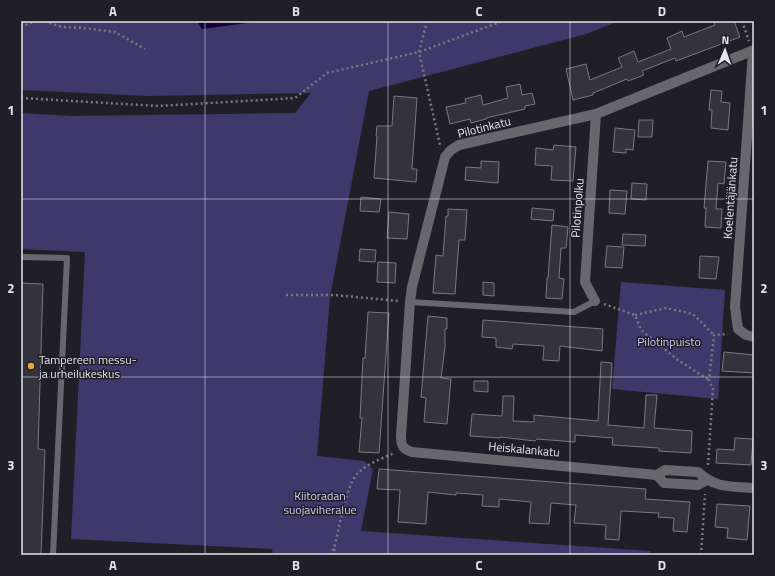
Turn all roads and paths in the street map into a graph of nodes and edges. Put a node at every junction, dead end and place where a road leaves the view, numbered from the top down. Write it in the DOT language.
graph roads {
  1 [pos="427,21"];
  2 [pos="503,21"];
  3 [pos="742,21"];
  4 [pos="21,27"];
  5 [pos="145,49"];
  6 [pos="754,50"];
  7 [pos="419,52"];
  8 [pos="21,98"];
  9 [pos="596,114"];
  10 [pos="445,157"];
  11 [pos="21,257"];
  12 [pos="286,295"];
  13 [pos="596,301"];
  14 [pos="406,302"];
  15 [pos="635,315"];
  16 [pos="738,329"];
  17 [pos="714,335"];
  18 [pos="754,337"];
  19 [pos="709,380"];
  20 [pos="405,449"];
  21 [pos="707,480"];
  22 [pos="754,488"];
  23 [pos="334,548"];
  24 [pos="53,555"];
  25 [pos="330,555"];
  26 [pos="336,555"];
  27 [pos="701,555"];
  1 -- 7 [label="path"];
  2 -- 7 [label="path"];
  3 -- 6 [label="path"];
  4 -- 5 [label="path"];
  6 -- 9 [label="street, Pilotinkatu"];
  6 -- 16 [label="street, Koelentäjänkatu"];
  7 -- 8 [label="path"];
  7 -- 10 [label="path"];
  9 -- 10 [label="street, Pilotinkatu"];
  9 -- 13 [label="street, Pilotinpolku"];
  10 -- 14 [label="street"];
  11 -- 24 [label="lane"];
  12 -- 14 [label="path"];
  13 -- 14 [label="lane"];
  13 -- 15 [label="path"];
  14 -- 20 [label="street"];
  15 -- 17 [label="path"];
  15 -- 19 [label="path"];
  16 -- 17 [label="path"];
  16 -- 18 [label="street"];
  17 -- 19 [label="path"];
  19 -- 21 [label="path"];
  20 -- 21 [label="street, Heiskalankatu"];
  20 -- 23 [label="path"];
  21 -- 22 [label="street, Heiskalankatu"];
  21 -- 27 [label="path"];
  23 -- 25 [label="path"];
  23 -- 26 [label="path"];
}
